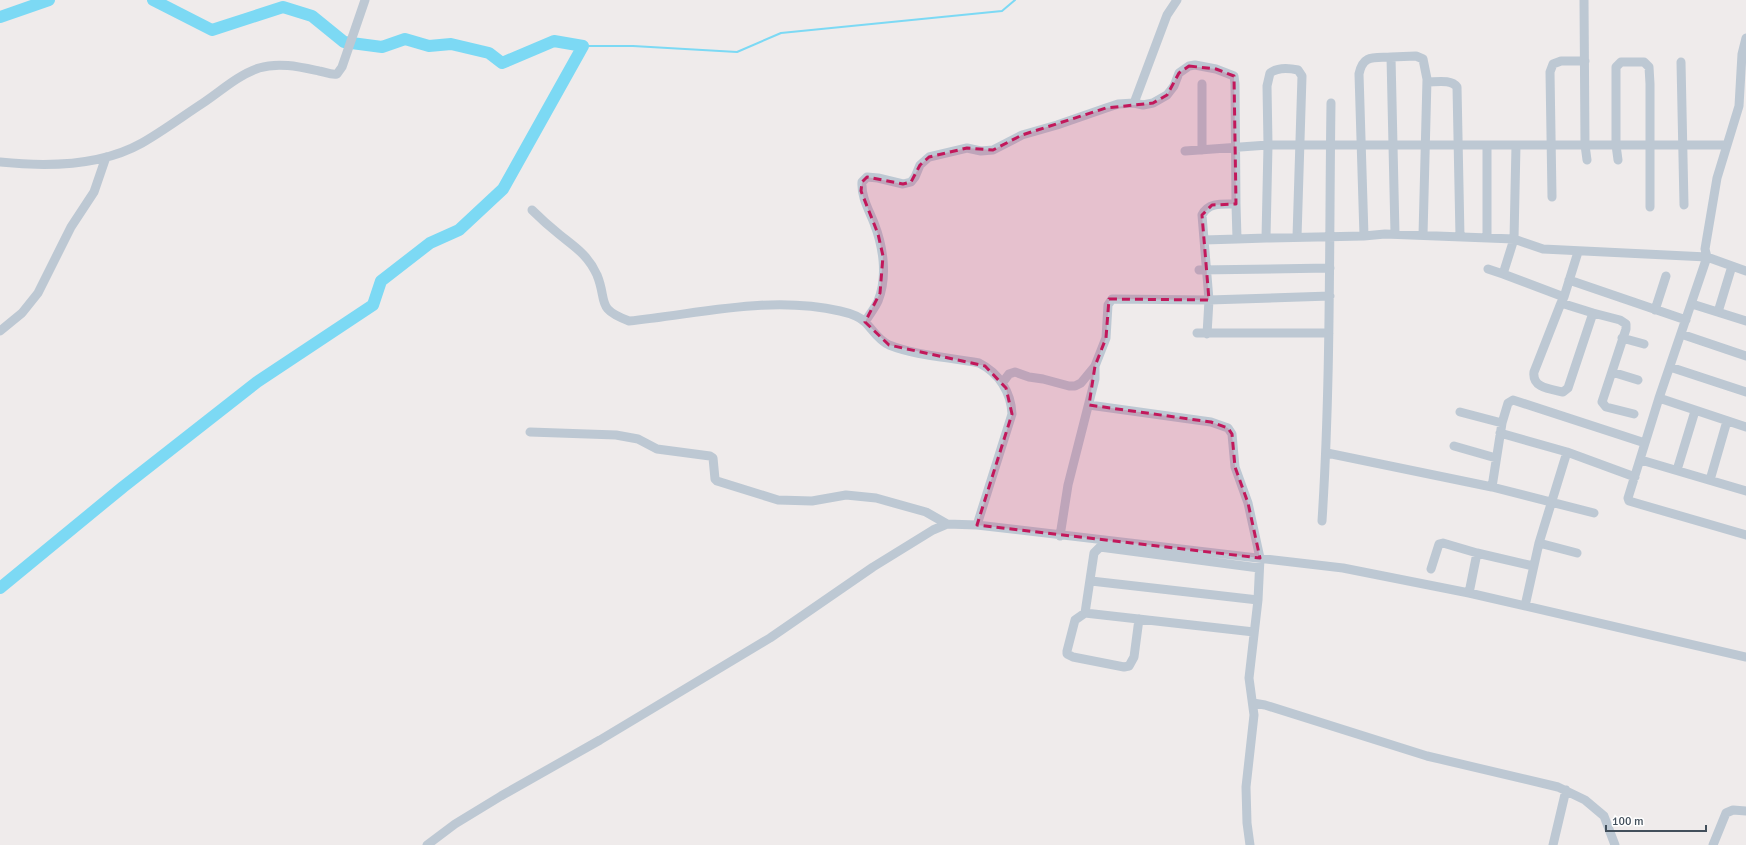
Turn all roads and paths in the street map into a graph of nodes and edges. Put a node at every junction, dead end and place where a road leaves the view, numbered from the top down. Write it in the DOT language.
graph roads {
  1 [pos="365,0"];
  2 [pos="1177,0"];
  3 [pos="1584,0"];
  4 [pos="1746,38"];
  5 [pos="1391,57"];
  6 [pos="1585,61"];
  7 [pos="1681,62"];
  8 [pos="1427,82"];
  9 [pos="1202,84"];
  10 [pos="1134,103"];
  11 [pos="1331,103"];
  12 [pos="1742,106"];
  13 [pos="1268,145"];
  14 [pos="1300,145"];
  15 [pos="1330,145"];
  16 [pos="1361,145"];
  17 [pos="1394,145"];
  18 [pos="1425,145"];
  19 [pos="1458,145"];
  20 [pos="1487,145"];
  21 [pos="1516,145"];
  22 [pos="1552,145"];
  23 [pos="1585,145"];
  24 [pos="1616,145"];
  25 [pos="1651,145"];
  26 [pos="1682,145"];
  27 [pos="1726,145"];
  28 [pos="1236,147"];
  29 [pos="1202,150"];
  30 [pos="1185,151"];
  31 [pos="106,157"];
  32 [pos="1587,160"];
  33 [pos="1618,160"];
  34 [pos="0,162"];
  35 [pos="1552,197"];
  36 [pos="1236,204"];
  37 [pos="1684,205"];
  38 [pos="1650,207"];
  39 [pos="532,210"];
  40 [pos="1395,234"];
  41 [pos="1423,235"];
  42 [pos="1364,236"];
  43 [pos="1297,237"];
  44 [pos="1460,237"];
  45 [pos="1266,238"];
  46 [pos="1330,238"];
  47 [pos="1487,238"];
  48 [pos="1237,239"];
  49 [pos="1514,239"];
  50 [pos="1204,240"];
  51 [pos="1578,252"];
  52 [pos="1707,257"];
  53 [pos="1732,266"];
  54 [pos="1330,268"];
  55 [pos="1488,269"];
  56 [pos="1203,270"];
  57 [pos="1746,271"];
  58 [pos="1503,274"];
  59 [pos="1666,276"];
  60 [pos="1569,280"];
  61 [pos="1330,296"];
  62 [pos="1208,300"];
  63 [pos="1563,300"];
  64 [pos="1692,304"];
  65 [pos="1656,310"];
  66 [pos="1718,312"];
  67 [pos="1593,313"];
  68 [pos="1686,320"];
  69 [pos="1746,321"];
  70 [pos="865,322"];
  71 [pos="0,331"];
  72 [pos="1197,333"];
  73 [pos="1329,333"];
  74 [pos="1207,334"];
  75 [pos="1681,334"];
  76 [pos="1622,338"];
  77 [pos="1644,344"];
  78 [pos="1746,356"];
  79 [pos="1095,366"];
  80 [pos="1670,367"];
  81 [pos="1612,372"];
  82 [pos="1638,380"];
  83 [pos="1003,382"];
  84 [pos="1746,392"];
  85 [pos="1659,398"];
  86 [pos="1089,405"];
  87 [pos="1695,411"];
  88 [pos="1460,412"];
  89 [pos="1634,414"];
  90 [pos="1727,421"];
  91 [pos="1502,423"];
  92 [pos="1746,426"];
  93 [pos="530,432"];
  94 [pos="1500,433"];
  95 [pos="1645,443"];
  96 [pos="1454,446"];
  97 [pos="1567,452"];
  98 [pos="1327,453"];
  99 [pos="1496,458"];
  100 [pos="1641,460"];
  101 [pos="1677,470"];
  102 [pos="1635,477"];
  103 [pos="1710,480"];
  104 [pos="1492,487"];
  105 [pos="1746,491"];
  106 [pos="1551,502"];
  107 [pos="1594,513"];
  108 [pos="1322,522"];
  109 [pos="946,524"];
  110 [pos="977,525"];
  111 [pos="1746,535"];
  112 [pos="1060,536"];
  113 [pos="1539,542"];
  114 [pos="1477,553"];
  115 [pos="1577,553"];
  116 [pos="1259,563"];
  117 [pos="1533,566"];
  118 [pos="1431,570"];
  119 [pos="1091,581"];
  120 [pos="1469,593"];
  121 [pos="1258,600"];
  122 [pos="1525,606"];
  123 [pos="1085,613"];
  124 [pos="1140,619"];
  125 [pos="1254,632"];
  126 [pos="1746,657"];
  127 [pos="1253,703"];
  128 [pos="1566,790"];
  129 [pos="1746,811"];
  130 [pos="427,845"];
  131 [pos="1250,845"];
  132 [pos="1553,845"];
  133 [pos="1615,845"];
  134 [pos="1713,845"];
  1 -- 31 [label="street"];
  2 -- 10 [label="street"];
  3 -- 6 [label="street"];
  4 -- 12 [label="street"];
  5 -- 8 [label="street"];
  5 -- 16 [label="street"];
  5 -- 17 [label="street"];
  6 -- 22 [label="street"];
  6 -- 23 [label="street"];
  7 -- 26 [label="street"];
  8 -- 18 [label="street"];
  8 -- 19 [label="street"];
  9 -- 29 [label="street"];
  10 -- 28 [label="street"];
  10 -- 70 [label="street"];
  11 -- 15 [label="street"];
  12 -- 27 [label="street"];
  13 -- 14 [label="street"];
  13 -- 14 [label="street"];
  13 -- 28 [label="street"];
  13 -- 45 [label="street"];
  14 -- 15 [label="street"];
  14 -- 43 [label="street"];
  15 -- 16 [label="street"];
  15 -- 46 [label="street"];
  16 -- 17 [label="street"];
  16 -- 42 [label="street"];
  17 -- 18 [label="street"];
  17 -- 40 [label="street"];
  18 -- 19 [label="street"];
  18 -- 41 [label="street"];
  19 -- 20 [label="street"];
  19 -- 44 [label="street"];
  20 -- 21 [label="street"];
  20 -- 47 [label="street"];
  21 -- 22 [label="street"];
  21 -- 49 [label="street"];
  22 -- 23 [label="street"];
  22 -- 35 [label="street"];
  23 -- 24 [label="street"];
  23 -- 32 [label="street"];
  24 -- 25 [label="street"];
  24 -- 25 [label="street"];
  24 -- 33 [label="street"];
  25 -- 26 [label="street"];
  25 -- 38 [label="street"];
  26 -- 27 [label="street"];
  26 -- 37 [label="street"];
  27 -- 52 [label="street"];
  28 -- 29 [label="street"];
  28 -- 36 [label="street"];
  29 -- 30 [label="street"];
  31 -- 34 [label="street"];
  31 -- 71 [label="street"];
  36 -- 48 [label="street"];
  36 -- 50 [label="street"];
  39 -- 70 [label="street"];
  40 -- 41 [label="street"];
  40 -- 42 [label="street"];
  41 -- 44 [label="street"];
  42 -- 46 [label="street"];
  43 -- 45 [label="street"];
  43 -- 46 [label="street"];
  44 -- 47 [label="street"];
  45 -- 48 [label="street"];
  46 -- 54 [label="street"];
  47 -- 49 [label="street"];
  48 -- 50 [label="street"];
  49 -- 51 [label="street"];
  49 -- 58 [label="street"];
  50 -- 56 [label="street"];
  51 -- 52 [label="street"];
  51 -- 60 [label="street"];
  52 -- 53 [label="street"];
  52 -- 64 [label="street"];
  53 -- 57 [label="street"];
  53 -- 66 [label="street"];
  54 -- 56 [label="street"];
  54 -- 61 [label="street"];
  55 -- 58 [label="street"];
  56 -- 62 [label="street"];
  58 -- 63 [label="street"];
  59 -- 65 [label="street"];
  60 -- 63 [label="street"];
  60 -- 65 [label="street"];
  61 -- 62 [label="street"];
  61 -- 73 [label="street"];
  62 -- 74 [label="street"];
  62 -- 79 [label="street"];
  63 -- 67 [label="street"];
  63 -- 67 [label="street"];
  64 -- 66 [label="street"];
  64 -- 68 [label="street"];
  65 -- 68 [label="street"];
  66 -- 69 [label="street"];
  67 -- 76 [label="street"];
  68 -- 75 [label="street"];
  70 -- 83 [label="street"];
  72 -- 74 [label="street"];
  73 -- 74 [label="street"];
  73 -- 98 [label="street"];
  75 -- 78 [label="street"];
  75 -- 80 [label="street"];
  76 -- 77 [label="street"];
  76 -- 81 [label="street"];
  79 -- 83 [label="street"];
  79 -- 86 [label="street"];
  80 -- 84 [label="street"];
  80 -- 85 [label="street"];
  81 -- 82 [label="street"];
  81 -- 89 [label="street"];
  83 -- 110 [label="street"];
  85 -- 87 [label="street"];
  85 -- 95 [label="street"];
  86 -- 112 [label="street"];
  86 -- 116 [label="street"];
  87 -- 90 [label="street"];
  87 -- 101 [label="street"];
  88 -- 91 [label="street"];
  90 -- 92 [label="street"];
  90 -- 103 [label="street"];
  91 -- 94 [label="street"];
  91 -- 95 [label="street"];
  93 -- 109 [label="street"];
  94 -- 97 [label="street"];
  94 -- 99 [label="street"];
  95 -- 100 [label="street"];
  96 -- 99 [label="street"];
  97 -- 102 [label="street"];
  97 -- 106 [label="street"];
  98 -- 104 [label="street"];
  98 -- 108 [label="street"];
  99 -- 104 [label="street"];
  100 -- 101 [label="street"];
  100 -- 102 [label="street"];
  101 -- 103 [label="street"];
  102 -- 111 [label="street"];
  103 -- 105 [label="street"];
  104 -- 106 [label="street"];
  106 -- 107 [label="street"];
  106 -- 113 [label="street"];
  109 -- 110 [label="street"];
  109 -- 130 [label="street"];
  110 -- 112 [label="street"];
  112 -- 116 [label="street"];
  113 -- 115 [label="street"];
  113 -- 117 [label="street"];
  114 -- 117 [label="street"];
  114 -- 118 [label="street"];
  114 -- 120 [label="street"];
  116 -- 119 [label="street"];
  116 -- 120 [label="street"];
  116 -- 121 [label="street"];
  117 -- 122 [label="street"];
  119 -- 121 [label="street"];
  119 -- 123 [label="street"];
  120 -- 122 [label="street"];
  121 -- 125 [label="street"];
  122 -- 126 [label="street"];
  123 -- 124 [label="street"];
  123 -- 124 [label="street"];
  124 -- 125 [label="street"];
  125 -- 127 [label="street"];
  127 -- 128 [label="street"];
  127 -- 131 [label="street"];
  128 -- 132 [label="street"];
  128 -- 133 [label="street"];
  129 -- 134 [label="street"];
}
